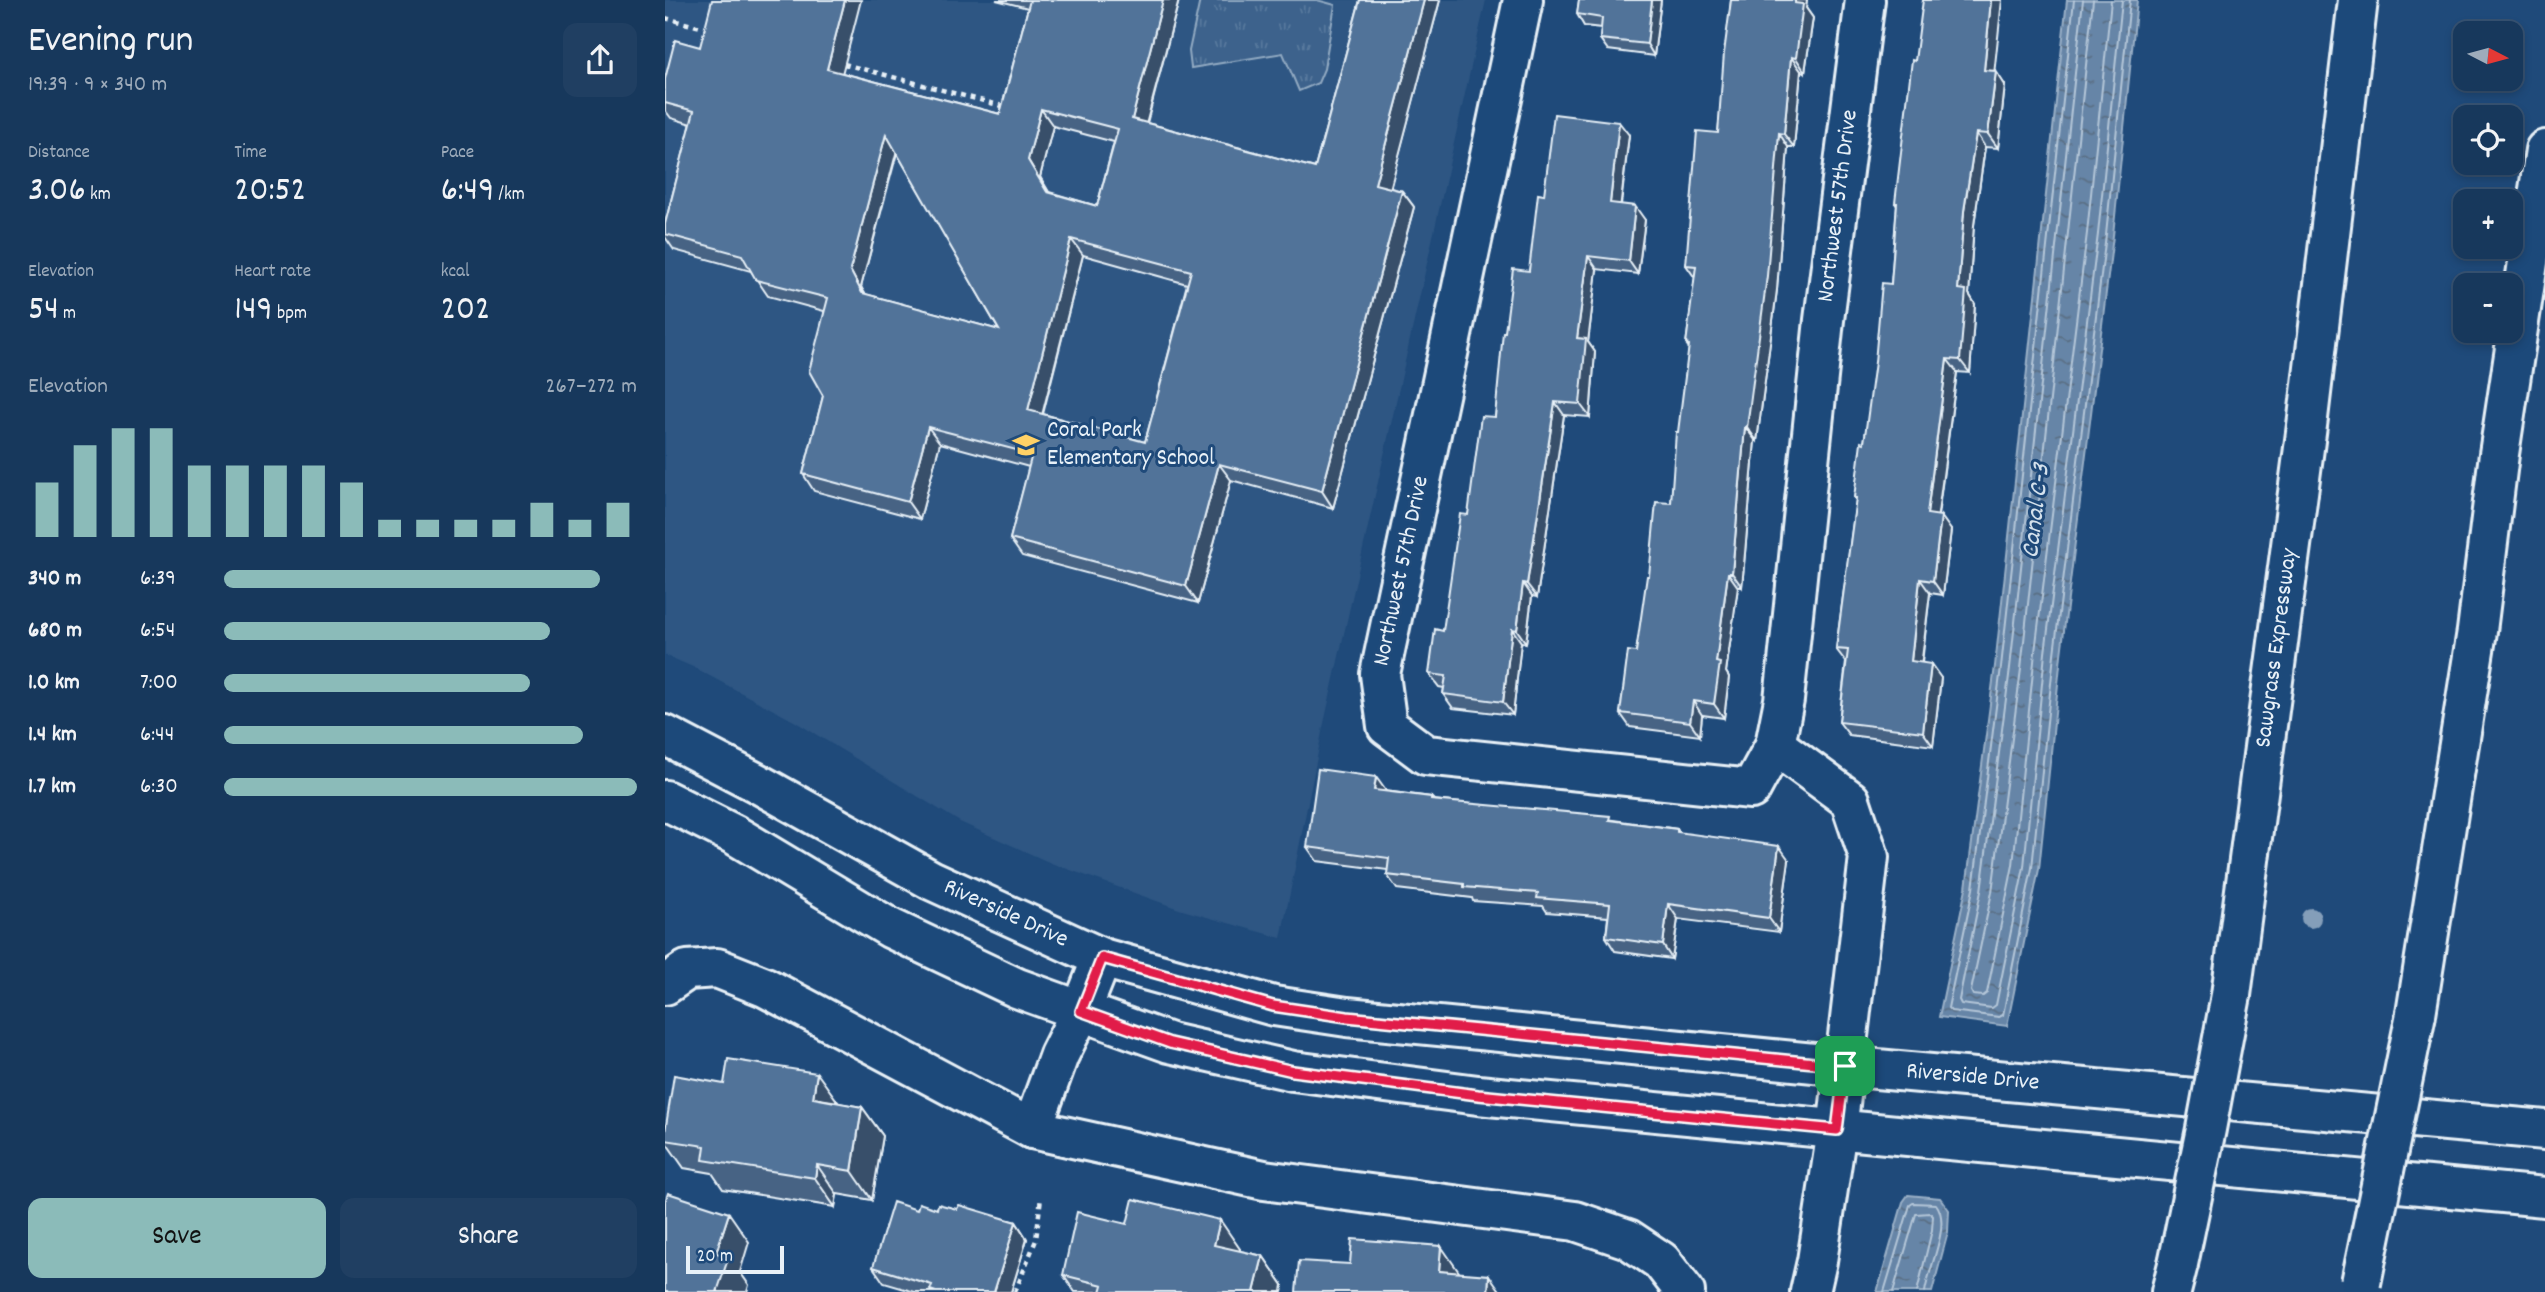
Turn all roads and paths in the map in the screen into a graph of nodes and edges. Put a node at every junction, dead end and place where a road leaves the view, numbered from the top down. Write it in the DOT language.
graph roads {
  1 [pos="1523,0"];
  2 [pos="1865,0"];
  3 [pos="2358,0"];
  4 [pos="665,18"];
  5 [pos="713,30"];
  6 [pos="844,64"];
  7 [pos="1017,110"];
  8 [pos="2545,150"];
  9 [pos="665,735"];
  10 [pos="1775,746"];
  11 [pos="665,800"];
  12 [pos="1102,958"];
  13 [pos="665,985"];
  14 [pos="1081,1011"];
  15 [pos="1845,1066"];
  16 [pos="1033,1129"];
  17 [pos="1837,1130"];
  18 [pos="2545,1130"];
  19 [pos="2545,1197"];
  20 [pos="1041,1198"];
  21 [pos="2174,1278"];
  22 [pos="2360,1288"];
  23 [pos="1015,1292"];
  24 [pos="1685,1292"];
  25 [pos="1810,1292"];
  1 -- 10 [label="main road, Northwest 57th Drive"];
  2 -- 10 [label="main road, Northwest 57th Drive"];
  3 -- 21 [label="main road, Sawgrass Expressway, bridge"];
  4 -- 5 [label="path"];
  6 -- 7 [label="path"];
  8 -- 22 [label="main road, bridge"];
  9 -- 12 [label="main road, Riverside Drive"];
  10 -- 15 [label="main road"];
  11 -- 14 [label="main road"];
  12 -- 14 [label="main road"];
  12 -- 15 [label="main road, Riverside Drive"];
  13 -- 16 [label="main road"];
  14 -- 16 [label="main road"];
  14 -- 17 [label="main road"];
  15 -- 17 [label="main road"];
  15 -- 18 [label="main road, Riverside Drive"];
  16 -- 24 [label="main road"];
  17 -- 19 [label="main road"];
  17 -- 25 [label="main road"];
  20 -- 23 [label="path"];
}
